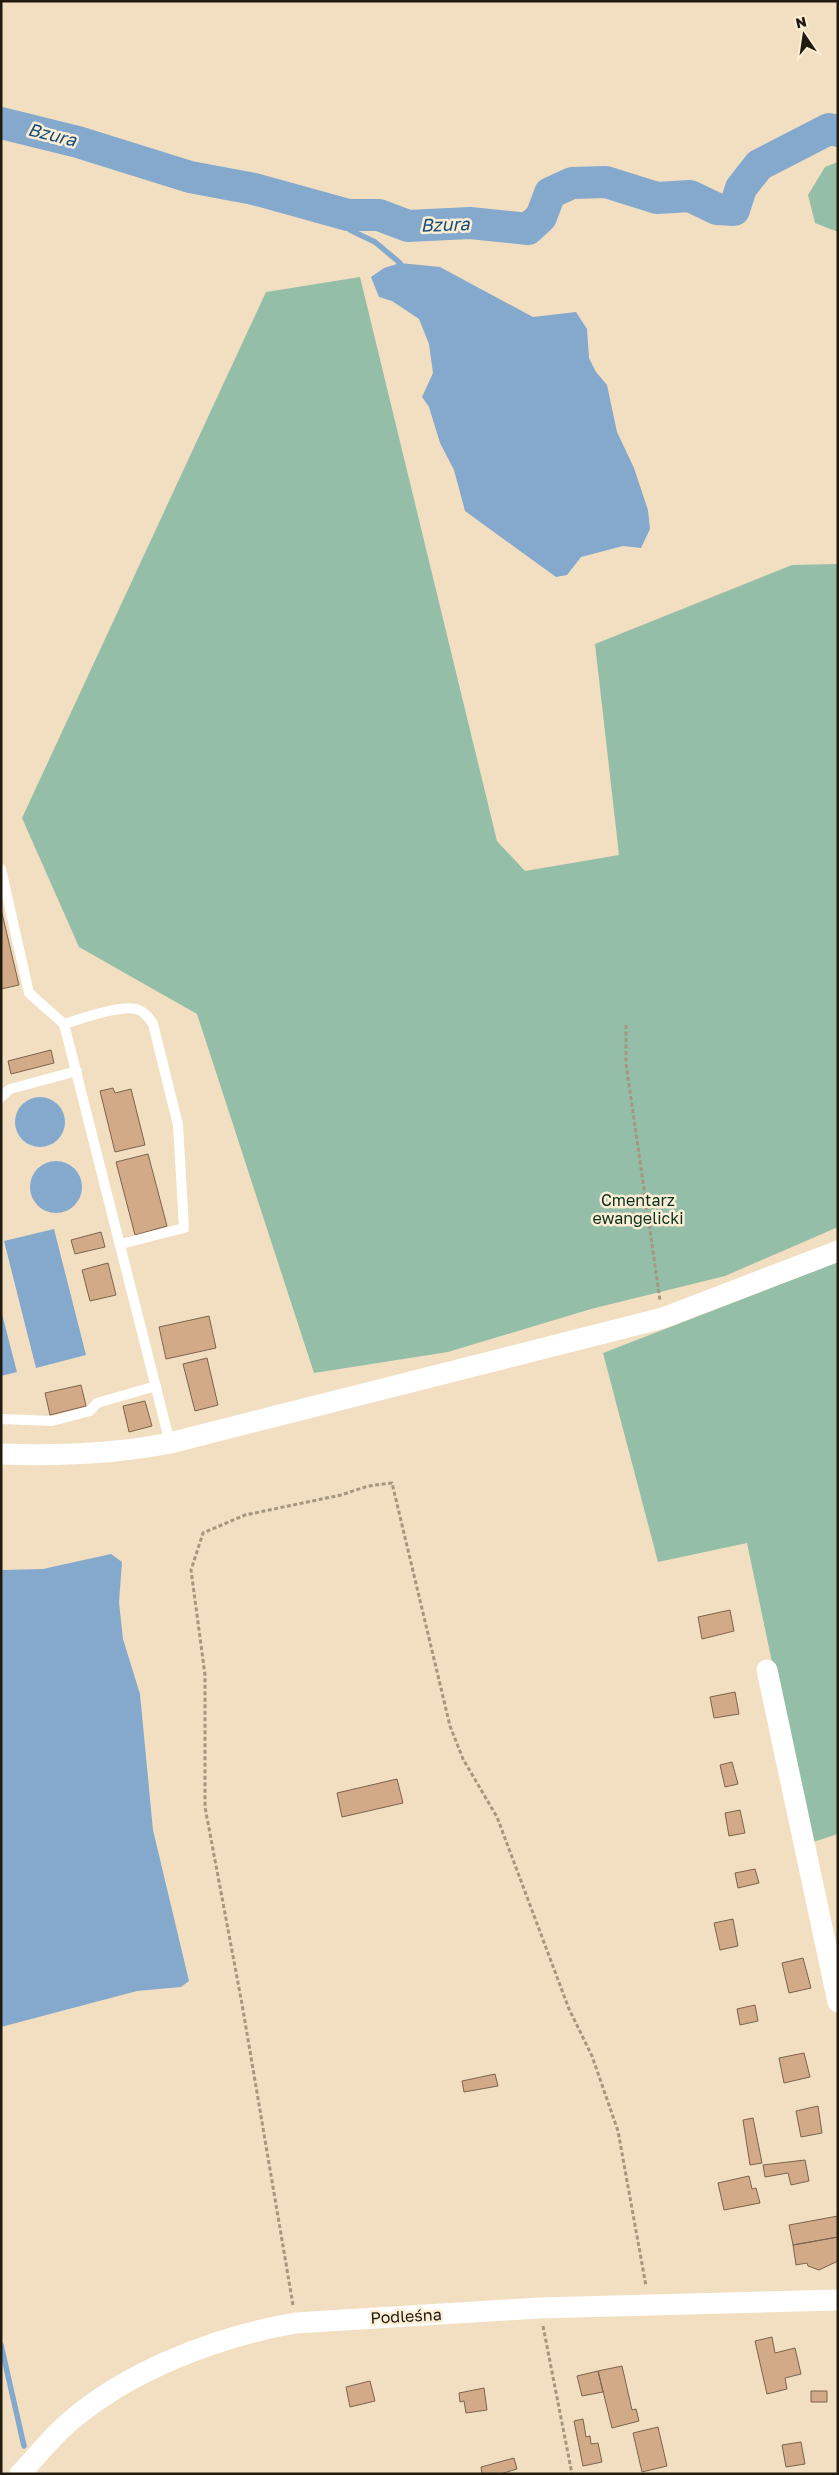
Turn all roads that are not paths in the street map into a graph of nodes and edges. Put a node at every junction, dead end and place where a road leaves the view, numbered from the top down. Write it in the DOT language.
graph roads {
  1 [pos="1,869"];
  2 [pos="64,1024"];
  3 [pos="77,1071"];
  4 [pos="1,1097"];
  5 [pos="121,1244"];
  6 [pos="838,1250"];
  7 [pos="156,1386"];
  8 [pos="1,1419"];
  9 [pos="170,1444"];
  10 [pos="1,1454"];
  11 [pos="766,1670"];
  12 [pos="838,2002"];
  13 [pos="838,2300"];
  14 [pos="20,2474"];
  1 -- 2 [label="lane"];
  2 -- 3 [label="lane"];
  2 -- 5 [label="lane"];
  3 -- 4 [label="lane"];
  3 -- 5 [label="lane"];
  5 -- 7 [label="lane"];
  6 -- 9 [label="street"];
  7 -- 8 [label="lane"];
  7 -- 9 [label="lane"];
  9 -- 10 [label="street"];
  11 -- 12 [label="street"];
  13 -- 14 [label="street, Podleśna"];
}
